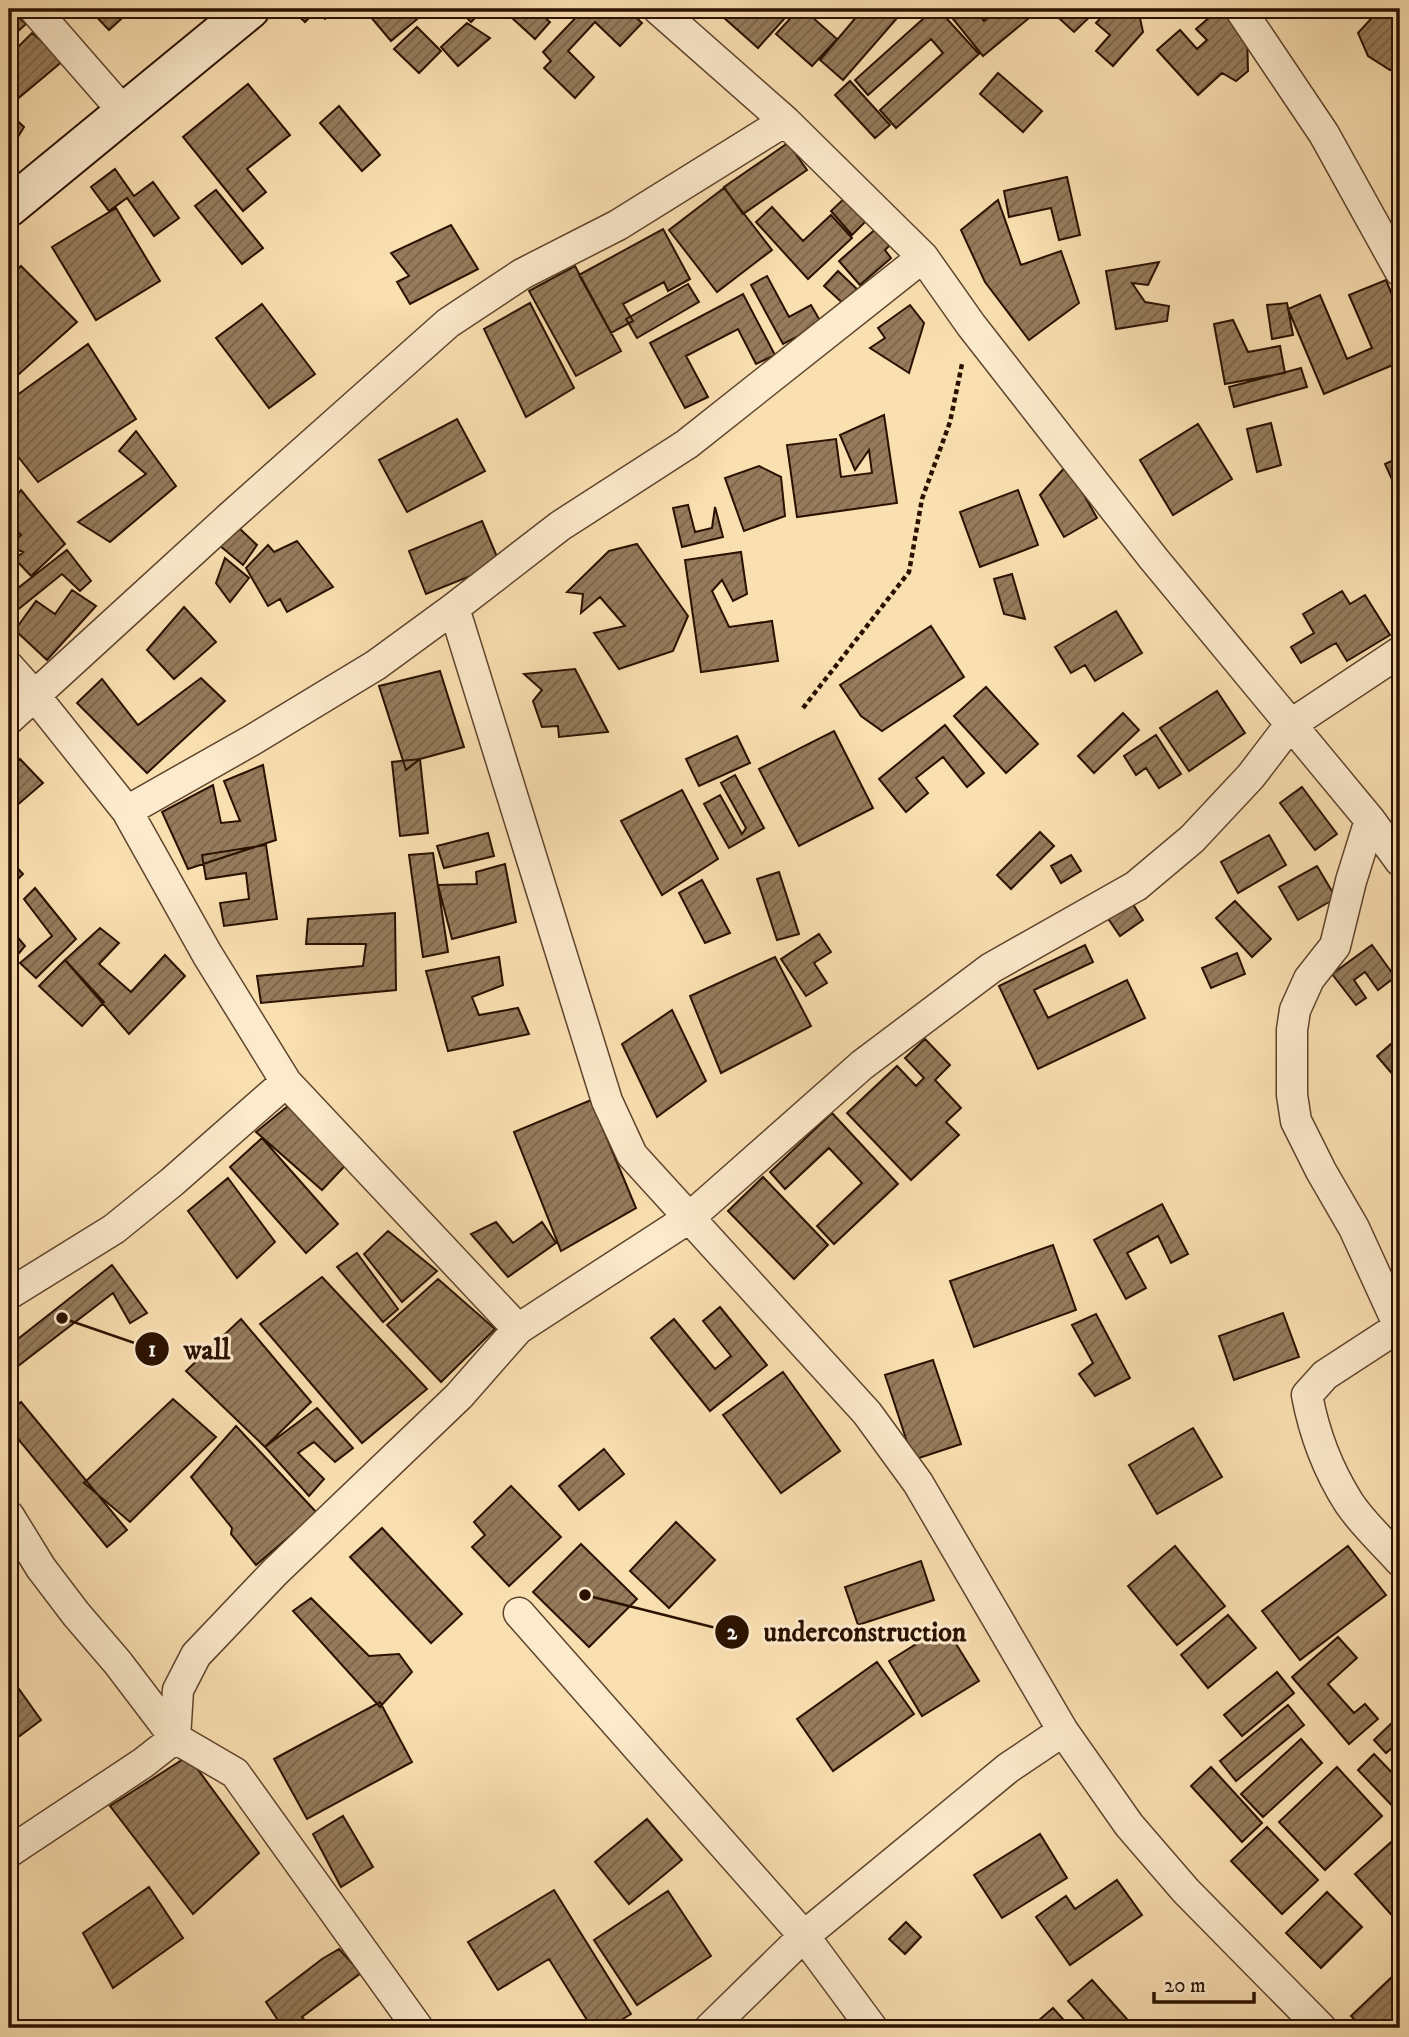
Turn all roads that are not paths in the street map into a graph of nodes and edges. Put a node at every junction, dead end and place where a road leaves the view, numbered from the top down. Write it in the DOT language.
graph roads {
  1 [pos="34,9"];
  2 [pos="250,9"];
  3 [pos="658,9"];
  4 [pos="1240,9"];
  5 [pos="123,111"];
  6 [pos="785,121"];
  7 [pos="9,207"];
  8 [pos="923,257"];
  9 [pos="1400,271"];
  10 [pos="454,608"];
  11 [pos="1400,652"];
  12 [pos="9,667"];
  13 [pos="35,696"];
  14 [pos="9,719"];
  15 [pos="1290,725"];
  16 [pos="127,811"];
  17 [pos="1370,820"];
  18 [pos="1400,862"];
  19 [pos="286,1082"];
  20 [pos="689,1218"];
  21 [pos="9,1294"];
  22 [pos="518,1329"];
  23 [pos="9,1516"];
  24 [pos="1400,1561"];
  25 [pos="519,1613"];
  26 [pos="1063,1731"];
  27 [pos="174,1738"];
  28 [pos="9,1852"];
  29 [pos="804,1936"];
  30 [pos="418,2028"];
  31 [pos="710,2028"];
  32 [pos="872,2028"];
  33 [pos="1321,2028"];
  1 -- 5 [label="street"];
  2 -- 5 [label="main road"];
  3 -- 6 [label="street"];
  4 -- 9 [label="street"];
  5 -- 7 [label="main road"];
  6 -- 8 [label="street"];
  6 -- 13 [label="street"];
  8 -- 10 [label="street"];
  8 -- 15 [label="street"];
  10 -- 16 [label="street"];
  10 -- 20 [label="street"];
  11 -- 15 [label="street"];
  12 -- 13 [label="street"];
  13 -- 14 [label="street"];
  13 -- 16 [label="street"];
  15 -- 17 [label="street"];
  15 -- 20 [label="street"];
  16 -- 19 [label="street"];
  17 -- 18 [label="street"];
  17 -- 24 [label="street"];
  19 -- 21 [label="street"];
  19 -- 22 [label="street"];
  20 -- 22 [label="street"];
  20 -- 26 [label="street"];
  22 -- 27 [label="street"];
  23 -- 27 [label="street"];
  25 -- 29 [label="street"];
  26 -- 29 [label="street"];
  26 -- 33 [label="street"];
  27 -- 28 [label="street"];
  27 -- 30 [label="street"];
  29 -- 31 [label="street"];
  29 -- 32 [label="street"];
}
